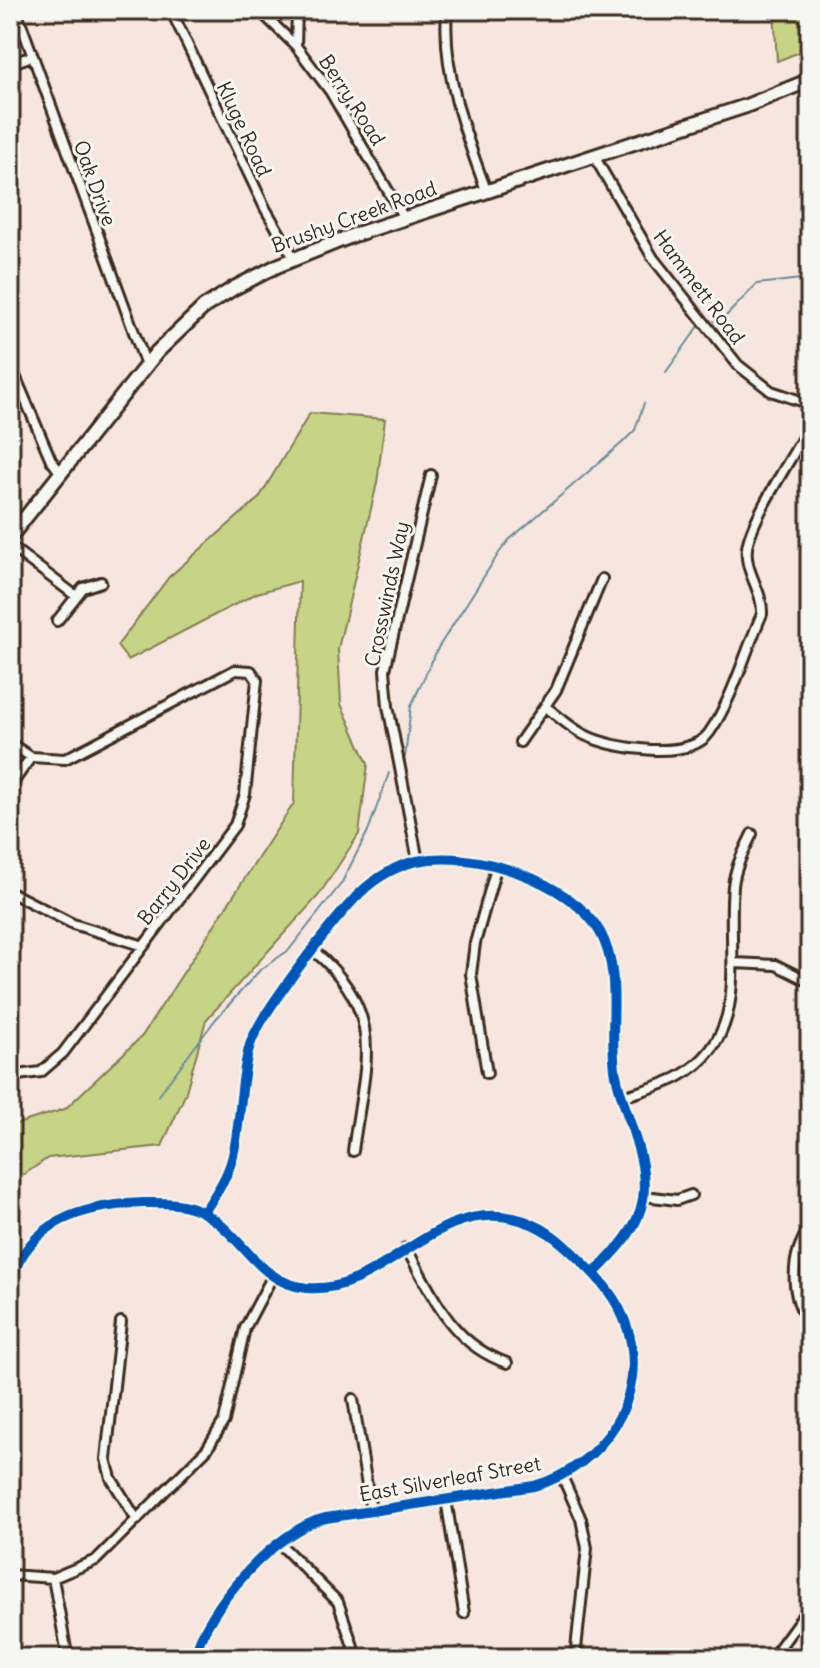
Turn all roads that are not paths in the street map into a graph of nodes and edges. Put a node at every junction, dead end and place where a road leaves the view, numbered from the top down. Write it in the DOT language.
graph roads {
  1 [pos="16,10"];
  2 [pos="171,10"];
  3 [pos="259,10"];
  4 [pos="297,10"];
  5 [pos="447,10"];
  6 [pos="296,46"];
  7 [pos="32,56"];
  8 [pos="10,64"];
  9 [pos="810,80"];
  10 [pos="594,156"];
  11 [pos="486,190"];
  12 [pos="404,218"];
  13 [pos="294,258"];
  14 [pos="10,364"];
  15 [pos="146,365"];
  16 [pos="810,404"];
  17 [pos="810,425"];
  18 [pos="60,472"];
  19 [pos="431,475"];
  20 [pos="10,537"];
  21 [pos="10,546"];
  22 [pos="602,579"];
  23 [pos="101,582"];
  24 [pos="76,596"];
  25 [pos="57,621"];
  26 [pos="546,707"];
  27 [pos="520,742"];
  28 [pos="10,743"];
  29 [pos="31,757"];
  30 [pos="10,787"];
  31 [pos="752,834"];
  32 [pos="418,861"];
  33 [pos="496,868"];
  34 [pos="10,892"];
  35 [pos="144,946"];
  36 [pos="314,951"];
  37 [pos="734,963"];
  38 [pos="810,982"];
  39 [pos="487,1073"];
  40 [pos="10,1076"];
  41 [pos="622,1097"];
  42 [pos="353,1151"];
  43 [pos="691,1195"];
  44 [pos="644,1196"];
  45 [pos="204,1212"];
  46 [pos="810,1228"];
  47 [pos="406,1248"];
  48 [pos="594,1273"];
  49 [pos="272,1277"];
  50 [pos="10,1283"];
  51 [pos="121,1322"];
  52 [pos="810,1323"];
  53 [pos="507,1363"];
  54 [pos="353,1399"];
  55 [pos="562,1476"];
  56 [pos="446,1499"];
  57 [pos="371,1511"];
  58 [pos="137,1520"];
  59 [pos="280,1544"];
  60 [pos="10,1575"];
  61 [pos="53,1578"];
  62 [pos="810,1606"];
  63 [pos="464,1613"];
  64 [pos="67,1654"];
  65 [pos="194,1658"];
  66 [pos="357,1658"];
  67 [pos="575,1658"];
  68 [pos="772,1658"];
  1 -- 7 [label="street, Oak Drive"];
  2 -- 13 [label="street, Kluge Road"];
  3 -- 6 [label="street, Berry Road"];
  4 -- 6 [label="street"];
  5 -- 11 [label="street"];
  6 -- 12 [label="street, Berry Road"];
  7 -- 8 [label="street"];
  7 -- 15 [label="street, Oak Drive"];
  9 -- 10 [label="main road, Brushy Creek Road"];
  10 -- 11 [label="main road, Brushy Creek Road"];
  10 -- 16 [label="street, Hammett Road"];
  11 -- 12 [label="main road, Brushy Creek Road"];
  12 -- 13 [label="main road, Brushy Creek Road"];
  13 -- 15 [label="main road, Brushy Creek Road"];
  14 -- 18 [label="street"];
  15 -- 18 [label="main road, Brushy Creek Road"];
  17 -- 26 [label="street"];
  18 -- 20 [label="main road, Brushy Creek Road"];
  19 -- 32 [label="street, Crosswinds Way"];
  21 -- 24 [label="street"];
  22 -- 26 [label="street"];
  23 -- 24 [label="street"];
  24 -- 25 [label="street"];
  26 -- 27 [label="street"];
  28 -- 29 [label="street"];
  29 -- 30 [label="street"];
  29 -- 35 [label="street, Barry Drive"];
  31 -- 37 [label="street"];
  32 -- 33 [label="street"];
  32 -- 36 [label="street"];
  33 -- 39 [label="street"];
  33 -- 41 [label="street"];
  34 -- 35 [label="street"];
  35 -- 40 [label="street, Barry Drive"];
  36 -- 42 [label="street"];
  36 -- 45 [label="street"];
  37 -- 38 [label="street"];
  37 -- 41 [label="street"];
  41 -- 44 [label="street"];
  43 -- 44 [label="street"];
  44 -- 48 [label="street"];
  45 -- 49 [label="street"];
  45 -- 50 [label="street"];
  46 -- 52 [label="street"];
  47 -- 48 [label="street, East Silverleaf Street"];
  47 -- 49 [label="street, East Silverleaf Street"];
  47 -- 53 [label="street"];
  48 -- 55 [label="street, East Silverleaf Street"];
  49 -- 58 [label="street"];
  51 -- 58 [label="street"];
  54 -- 57 [label="street"];
  55 -- 56 [label="street, East Silverleaf Street"];
  55 -- 67 [label="street"];
  56 -- 57 [label="street, East Silverleaf Street"];
  56 -- 63 [label="street"];
  57 -- 59 [label="street, East Silverleaf Street"];
  58 -- 61 [label="street"];
  59 -- 65 [label="street, East Silverleaf Street"];
  59 -- 66 [label="street"];
  60 -- 61 [label="street"];
  61 -- 64 [label="street"];
  62 -- 68 [label="street"];
}
